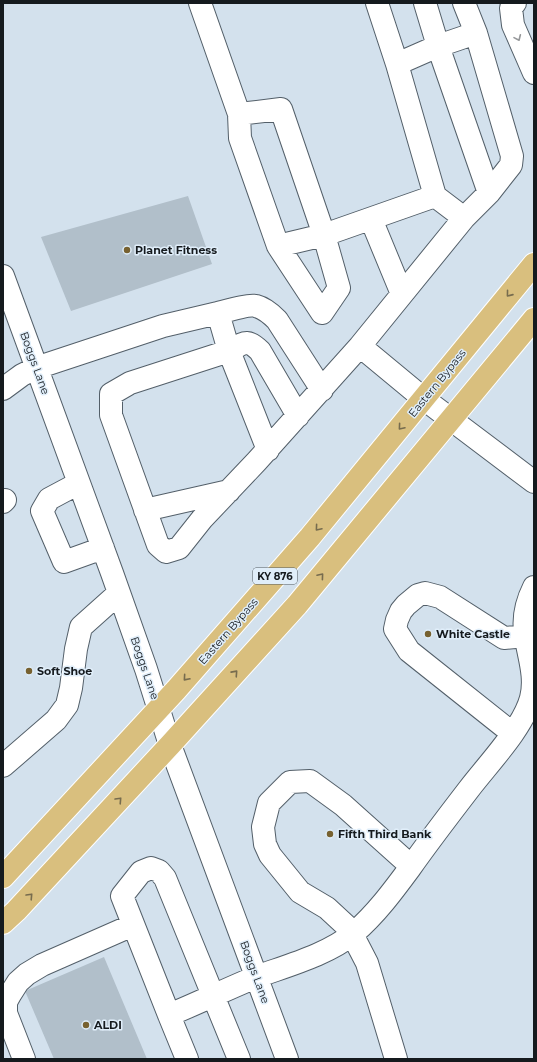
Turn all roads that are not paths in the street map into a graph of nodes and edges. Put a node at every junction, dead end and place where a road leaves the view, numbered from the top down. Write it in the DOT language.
graph roads {
  1 [pos="200,3"];
  2 [pos="377,3"];
  3 [pos="425,3"];
  4 [pos="464,3"];
  5 [pos="515,3"];
  6 [pos="476,33"];
  7 [pos="438,46"];
  8 [pos="397,64"];
  9 [pos="534,73"];
  10 [pos="238,114"];
  11 [pos="489,193"];
  12 [pos="435,196"];
  13 [pos="371,218"];
  14 [pos="464,218"];
  15 [pos="324,235"];
  16 [pos="278,246"];
  17 [pos="534,264"];
  18 [pos="3,276"];
  19 [pos="402,294"];
  20 [pos="218,313"];
  21 [pos="534,319"];
  22 [pos="360,346"];
  23 [pos="229,351"];
  24 [pos="36,368"];
  25 [pos="3,389"];
  26 [pos="322,390"];
  27 [pos="424,399"];
  28 [pos="298,416"];
  29 [pos="451,419"];
  30 [pos="268,450"];
  31 [pos="534,482"];
  32 [pos="79,483"];
  33 [pos="229,491"];
  34 [pos="145,510"];
  35 [pos="103,548"];
  36 [pos="534,587"];
  37 [pos="119,593"];
  38 [pos="526,636"];
  39 [pos="158,709"];
  40 [pos="529,716"];
  41 [pos="512,732"];
  42 [pos="170,745"];
  43 [pos="3,766"];
  44 [pos="411,866"];
  45 [pos="3,877"];
  46 [pos="3,923"];
  47 [pos="133,925"];
  48 [pos="353,933"];
  49 [pos="257,977"];
  50 [pos="213,996"];
  51 [pos="169,1015"];
  52 [pos="24,1059"];
  53 [pos="187,1059"];
  54 [pos="239,1059"];
  55 [pos="287,1059"];
  56 [pos="396,1059"];
  1 -- 10 [label="street"];
  2 -- 8 [label="street"];
  3 -- 7 [label="street"];
  4 -- 6 [label="street"];
  5 -- 9 [label="street, one-way"];
  6 -- 7 [label="street"];
  6 -- 11 [label="street"];
  7 -- 8 [label="street"];
  7 -- 11 [label="street"];
  8 -- 12 [label="street"];
  10 -- 15 [label="street"];
  10 -- 16 [label="street"];
  11 -- 14 [label="street"];
  12 -- 13 [label="street"];
  12 -- 14 [label="street"];
  13 -- 15 [label="street"];
  13 -- 19 [label="street"];
  14 -- 19 [label="street"];
  15 -- 16 [label="street"];
  15 -- 16 [label="street"];
  17 -- 27 [label="main road, Eastern Bypass / KY 876, one-way"];
  18 -- 24 [label="street, Boggs Lane"];
  19 -- 22 [label="street"];
  20 -- 23 [label="street"];
  20 -- 24 [label="street"];
  20 -- 26 [label="street"];
  21 -- 29 [label="main road, KY 876"];
  22 -- 26 [label="street"];
  22 -- 27 [label="street"];
  23 -- 28 [label="street"];
  23 -- 30 [label="street"];
  23 -- 34 [label="street"];
  24 -- 25 [label="street"];
  24 -- 32 [label="street, Boggs Lane"];
  26 -- 28 [label="street"];
  27 -- 29 [label="street"];
  27 -- 39 [label="main road, Eastern Bypass / KY 876, one-way"];
  28 -- 30 [label="street"];
  29 -- 31 [label="street"];
  42 -- 29 [label="main road, KY 876, one-way"];
  30 -- 33 [label="street"];
  32 -- 35 [label="street, Boggs Lane"];
  32 -- 35 [label="street"];
  33 -- 34 [label="street"];
  33 -- 34 [label="street"];
  35 -- 37 [label="street, Boggs Lane"];
  36 -- 38 [label="street"];
  37 -- 39 [label="street, Boggs Lane"];
  37 -- 43 [label="street"];
  38 -- 40 [label="street"];
  38 -- 41 [label="street"];
  39 -- 42 [label="street, Boggs Lane"];
  39 -- 45 [label="main road, Eastern Bypass / KY 876"];
  40 -- 41 [label="street"];
  41 -- 44 [label="street"];
  46 -- 42 [label="main road, KY 876, one-way"];
  42 -- 49 [label="street, Boggs Lane"];
  44 -- 48 [label="street"];
  44 -- 48 [label="street"];
  47 -- 50 [label="street"];
  47 -- 51 [label="street"];
  47 -- 52 [label="street"];
  48 -- 49 [label="street"];
  48 -- 56 [label="street"];
  49 -- 50 [label="street"];
  49 -- 55 [label="street, Boggs Lane"];
  50 -- 51 [label="street"];
  50 -- 54 [label="street"];
  51 -- 53 [label="street"];
}
